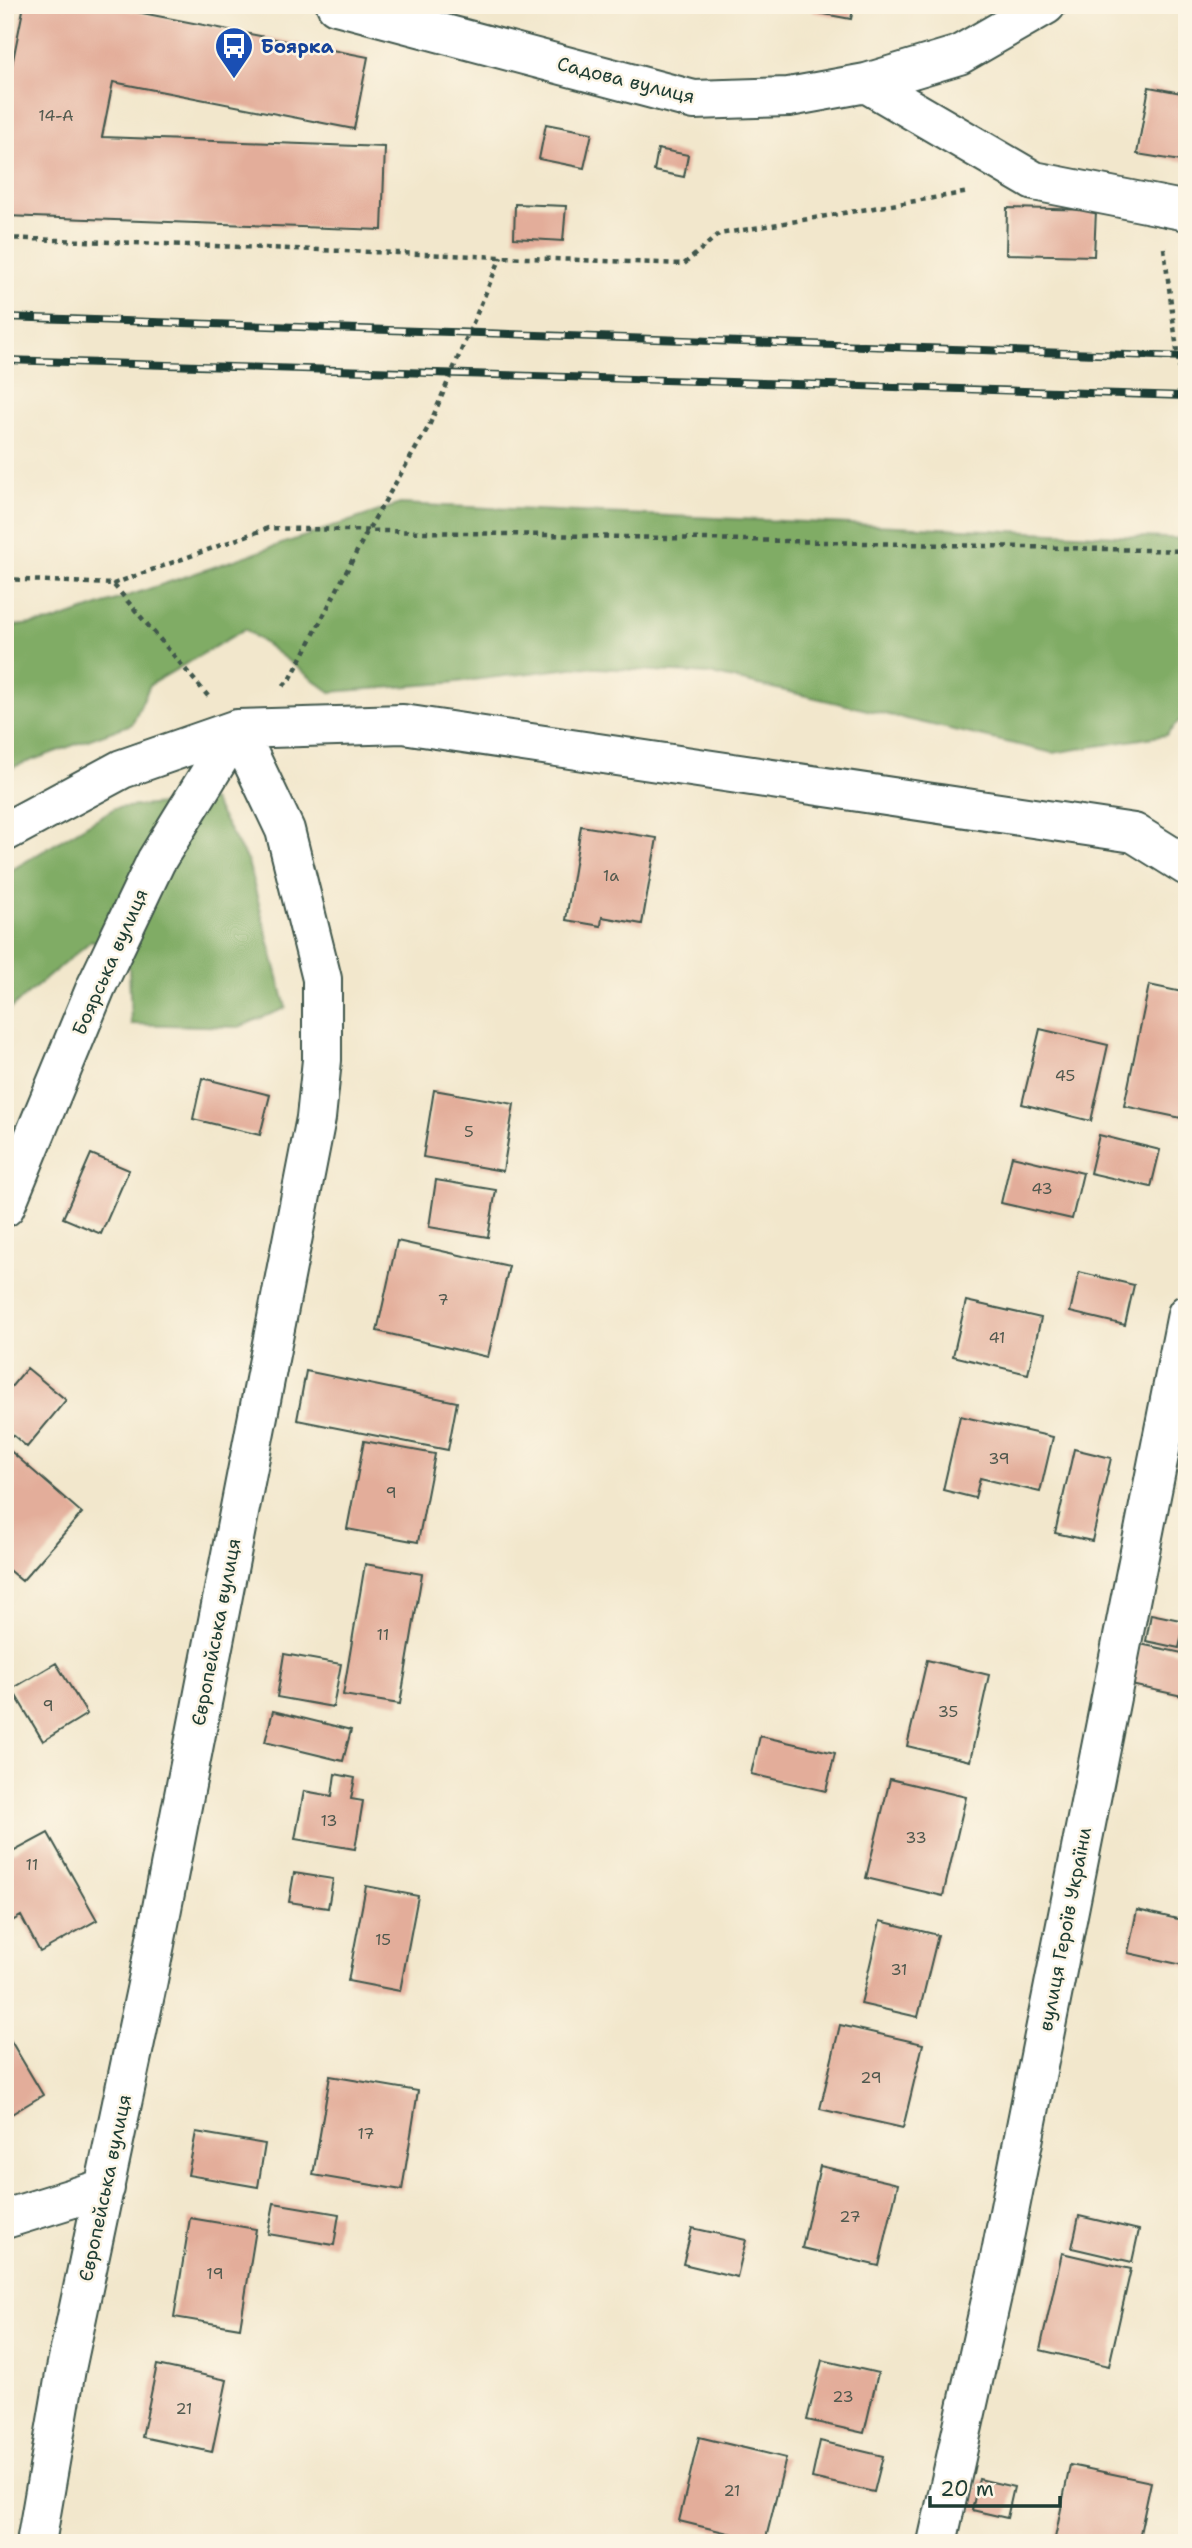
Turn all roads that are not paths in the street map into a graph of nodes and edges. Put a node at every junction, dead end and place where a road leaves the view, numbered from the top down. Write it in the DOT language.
graph roads {
  1 [pos="336,5"];
  2 [pos="1037,8"];
  3 [pos="866,83"];
  4 [pos="1173,208"];
  5 [pos="237,729"];
  6 [pos="5,832"];
  7 [pos="1187,866"];
  8 [pos="5,1207"];
  9 [pos="1187,1314"];
  10 [pos="105,2188"];
  11 [pos="5,2219"];
  12 [pos="36,2543"];
  13 [pos="937,2543"];
  1 -- 3 [label="street, Садова вулиця"];
  2 -- 3 [label="street, Садова вулиця"];
  3 -- 4 [label="street"];
  5 -- 6 [label="street"];
  5 -- 7 [label="street"];
  5 -- 8 [label="street, Боярська вулиця"];
  5 -- 10 [label="street, Європейська вулиця"];
  9 -- 13 [label="street, вулиця Героїв України"];
  10 -- 11 [label="street"];
  10 -- 12 [label="street, Європейська вулиця"];
}
